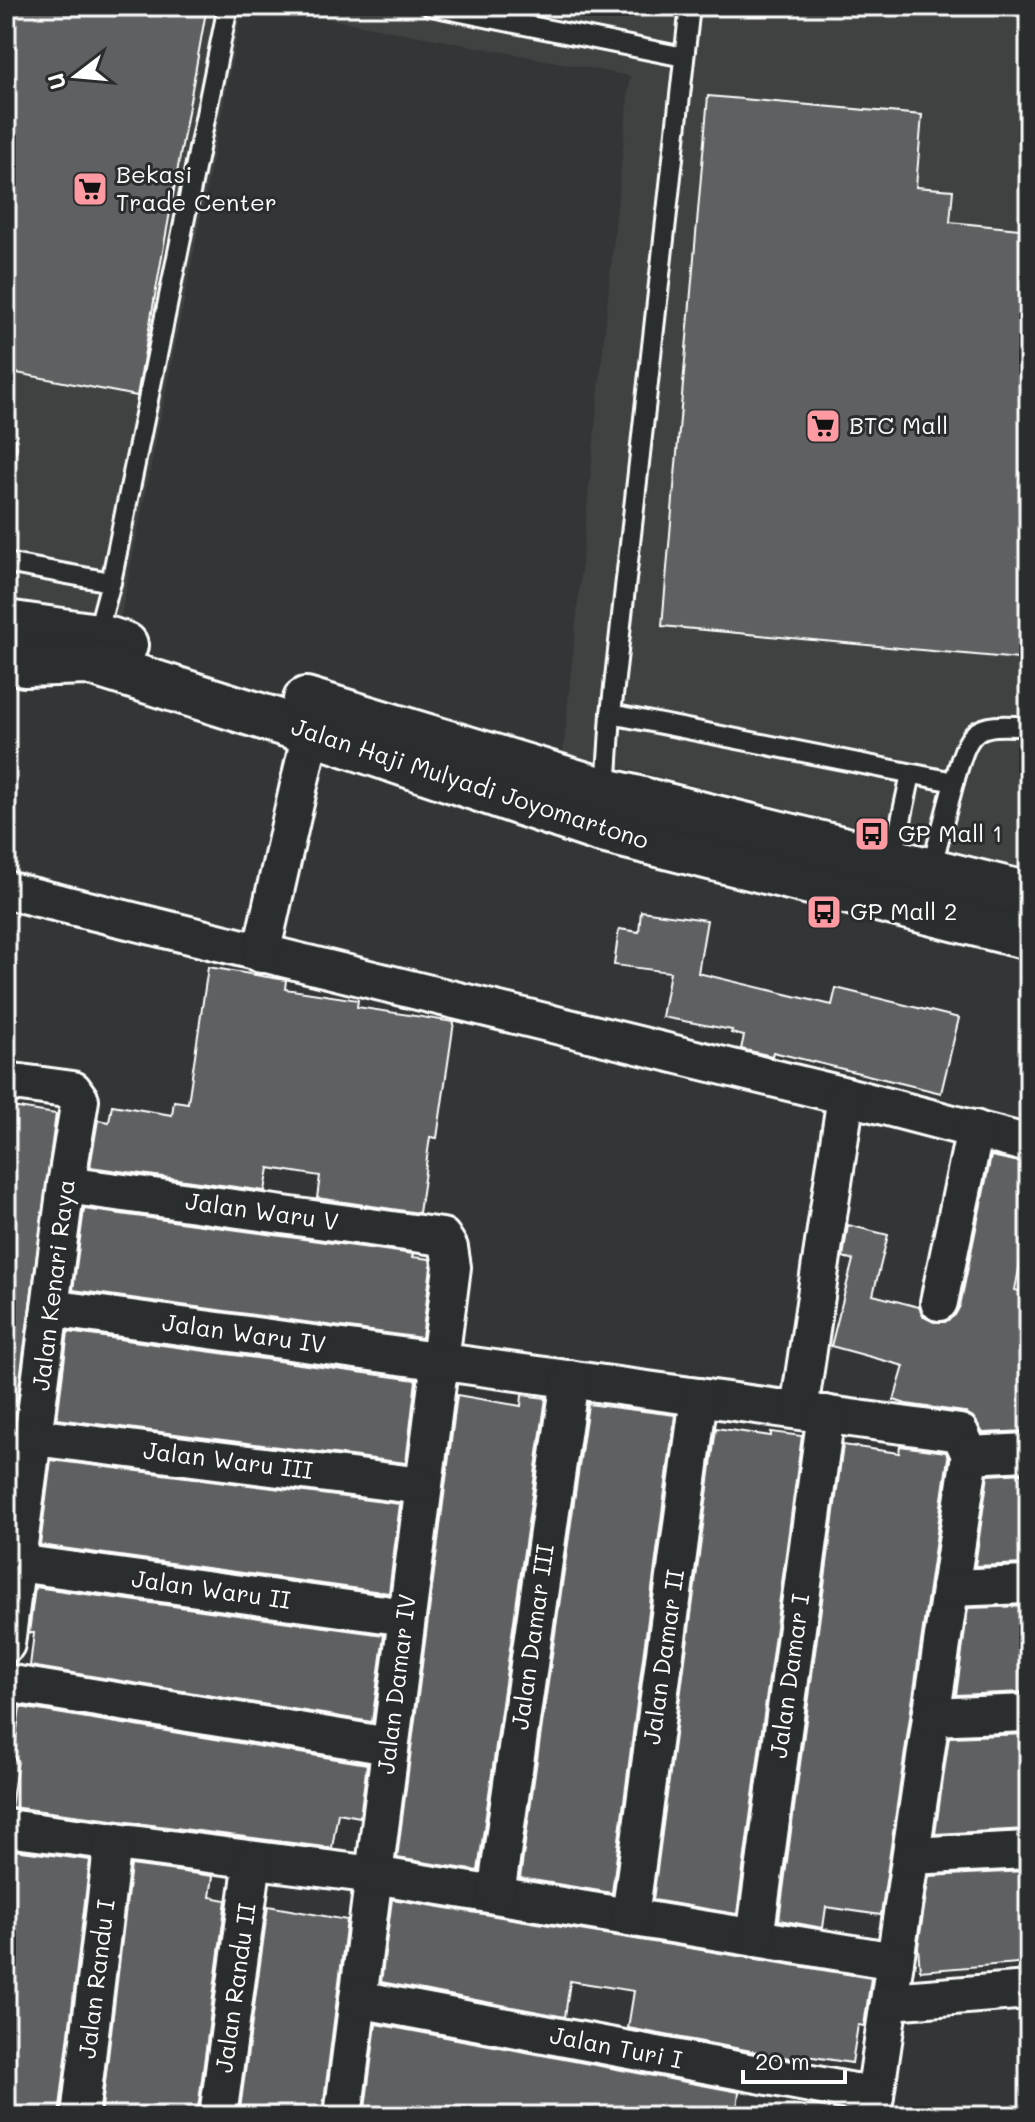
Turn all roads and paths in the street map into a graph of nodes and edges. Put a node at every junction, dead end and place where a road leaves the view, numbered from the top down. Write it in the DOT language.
graph roads {
  1 [pos="228,6"];
  2 [pos="431,6"];
  3 [pos="690,6"];
  4 [pos="684,57"];
  5 [pos="6,563"];
  6 [pos="111,582"];
  7 [pos="6,623"];
  8 [pos="92,649"];
  9 [pos="6,657"];
  10 [pos="611,714"];
  11 [pos="1029,727"];
  12 [pos="311,732"];
  13 [pos="911,774"];
  14 [pos="954,782"];
  15 [pos="602,810"];
  16 [pos="907,885"];
  17 [pos="6,890"];
  18 [pos="1029,895"];
  19 [pos="1029,937"];
  20 [pos="261,954"];
  21 [pos="6,1081"];
  22 [pos="846,1096"];
  23 [pos="975,1129"];
  24 [pos="1029,1144"];
  25 [pos="66,1185"];
  26 [pos="450,1252"];
  27 [pos="939,1302"];
  28 [pos="50,1308"];
  29 [pos="438,1361"];
  30 [pos="570,1379"];
  31 [pos="699,1397"];
  32 [pos="813,1412"];
  33 [pos="1029,1452"];
  34 [pos="23,1453"];
  35 [pos="970,1455"];
  36 [pos="422,1486"];
  37 [pos="17,1563"];
  38 [pos="1029,1585"];
  39 [pos="950,1588"];
  40 [pos="406,1617"];
  41 [pos="6,1644"];
  42 [pos="6,1683"];
  43 [pos="1029,1713"];
  44 [pos="931,1717"];
  45 [pos="389,1746"];
  46 [pos="6,1828"];
  47 [pos="113,1841"];
  48 [pos="1029,1850"];
  49 [pos="911,1856"];
  50 [pos="253,1860"];
  51 [pos="374,1875"];
  52 [pos="496,1895"];
  53 [pos="630,1917"];
  54 [pos="755,1938"];
  55 [pos="895,1961"];
  56 [pos="1029,1990"];
  57 [pos="358,1999"];
  58 [pos="890,2001"];
  59 [pos="874,2106"];
  60 [pos="80,2116"];
  61 [pos="218,2116"];
  62 [pos="343,2116"];
  1 -- 6 [label="lane"];
  2 -- 4 [label="lane"];
  3 -- 4 [label="lane"];
  4 -- 10 [label="lane"];
  5 -- 6 [label="lane"];
  6 -- 8 [label="lane"];
  7 -- 8 [label="main road, Jalan Haji Mulyadi Joyomartono"];
  8 -- 9 [label="main road, Jalan Haji Mulyadi Joyomartono"];
  8 -- 12 [label="main road, Jalan Haji Mulyadi Joyomartono"];
  8 -- 15 [label="main road, Jalan Haji Mulyadi Joyomartono"];
  10 -- 13 [label="lane"];
  10 -- 15 [label="lane"];
  11 -- 14 [label="lane"];
  12 -- 15 [label="main road, Jalan Haji Mulyadi Joyomartono"];
  12 -- 20 [label="street"];
  13 -- 14 [label="lane"];
  13 -- 16 [label="lane"];
  14 -- 16 [label="lane"];
  15 -- 16 [label="main road, Jalan Haji Mulyadi Joyomartono"];
  16 -- 18 [label="main road, Jalan Haji Mulyadi Joyomartono"];
  16 -- 19 [label="main road, Jalan Haji Mulyadi Joyomartono"];
  17 -- 20 [label="street"];
  20 -- 22 [label="street"];
  21 -- 25 [label="street, Jalan Kenari Raya"];
  22 -- 23 [label="street"];
  22 -- 32 [label="street, Jalan Damar I"];
  23 -- 24 [label="street"];
  23 -- 27 [label="street"];
  25 -- 26 [label="street, Jalan Waru V"];
  25 -- 28 [label="street, Jalan Kenari Raya"];
  26 -- 29 [label="street, Jalan Damar IV"];
  28 -- 29 [label="street, Jalan Waru IV"];
  28 -- 34 [label="street, Jalan Kenari Raya"];
  29 -- 30 [label="street, Jalan Waru IV"];
  29 -- 36 [label="street, Jalan Damar IV"];
  30 -- 31 [label="street, Jalan Waru IV"];
  30 -- 52 [label="street, Jalan Damar III"];
  31 -- 32 [label="street, Jalan Waru IV"];
  31 -- 53 [label="street, Jalan Damar II"];
  32 -- 35 [label="street, Jalan Waru IV"];
  32 -- 54 [label="street, Jalan Damar I"];
  33 -- 35 [label="street"];
  34 -- 36 [label="street, Jalan Waru III"];
  34 -- 37 [label="street, Jalan Kenari Raya"];
  35 -- 39 [label="street"];
  36 -- 40 [label="street, Jalan Damar IV"];
  37 -- 40 [label="street, Jalan Waru II"];
  37 -- 41 [label="street, Jalan Kenari Raya"];
  38 -- 39 [label="street"];
  39 -- 44 [label="street"];
  40 -- 45 [label="street, Jalan Damar IV"];
  42 -- 45 [label="street"];
  43 -- 44 [label="street"];
  44 -- 49 [label="street"];
  45 -- 51 [label="street, Jalan Damar IV"];
  46 -- 47 [label="street"];
  47 -- 50 [label="street"];
  47 -- 60 [label="street, Jalan Randu I"];
  48 -- 49 [label="street"];
  49 -- 55 [label="street"];
  50 -- 51 [label="street"];
  50 -- 61 [label="street, Jalan Randu II"];
  51 -- 52 [label="street"];
  51 -- 57 [label="street, Jalan Damar IV"];
  52 -- 53 [label="street"];
  53 -- 54 [label="street"];
  54 -- 55 [label="street"];
  55 -- 58 [label="street"];
  56 -- 58 [label="street"];
  57 -- 59 [label="street, Jalan Turi I"];
  57 -- 62 [label="street, Jalan Damar IV"];
  58 -- 59 [label="street"];
}
